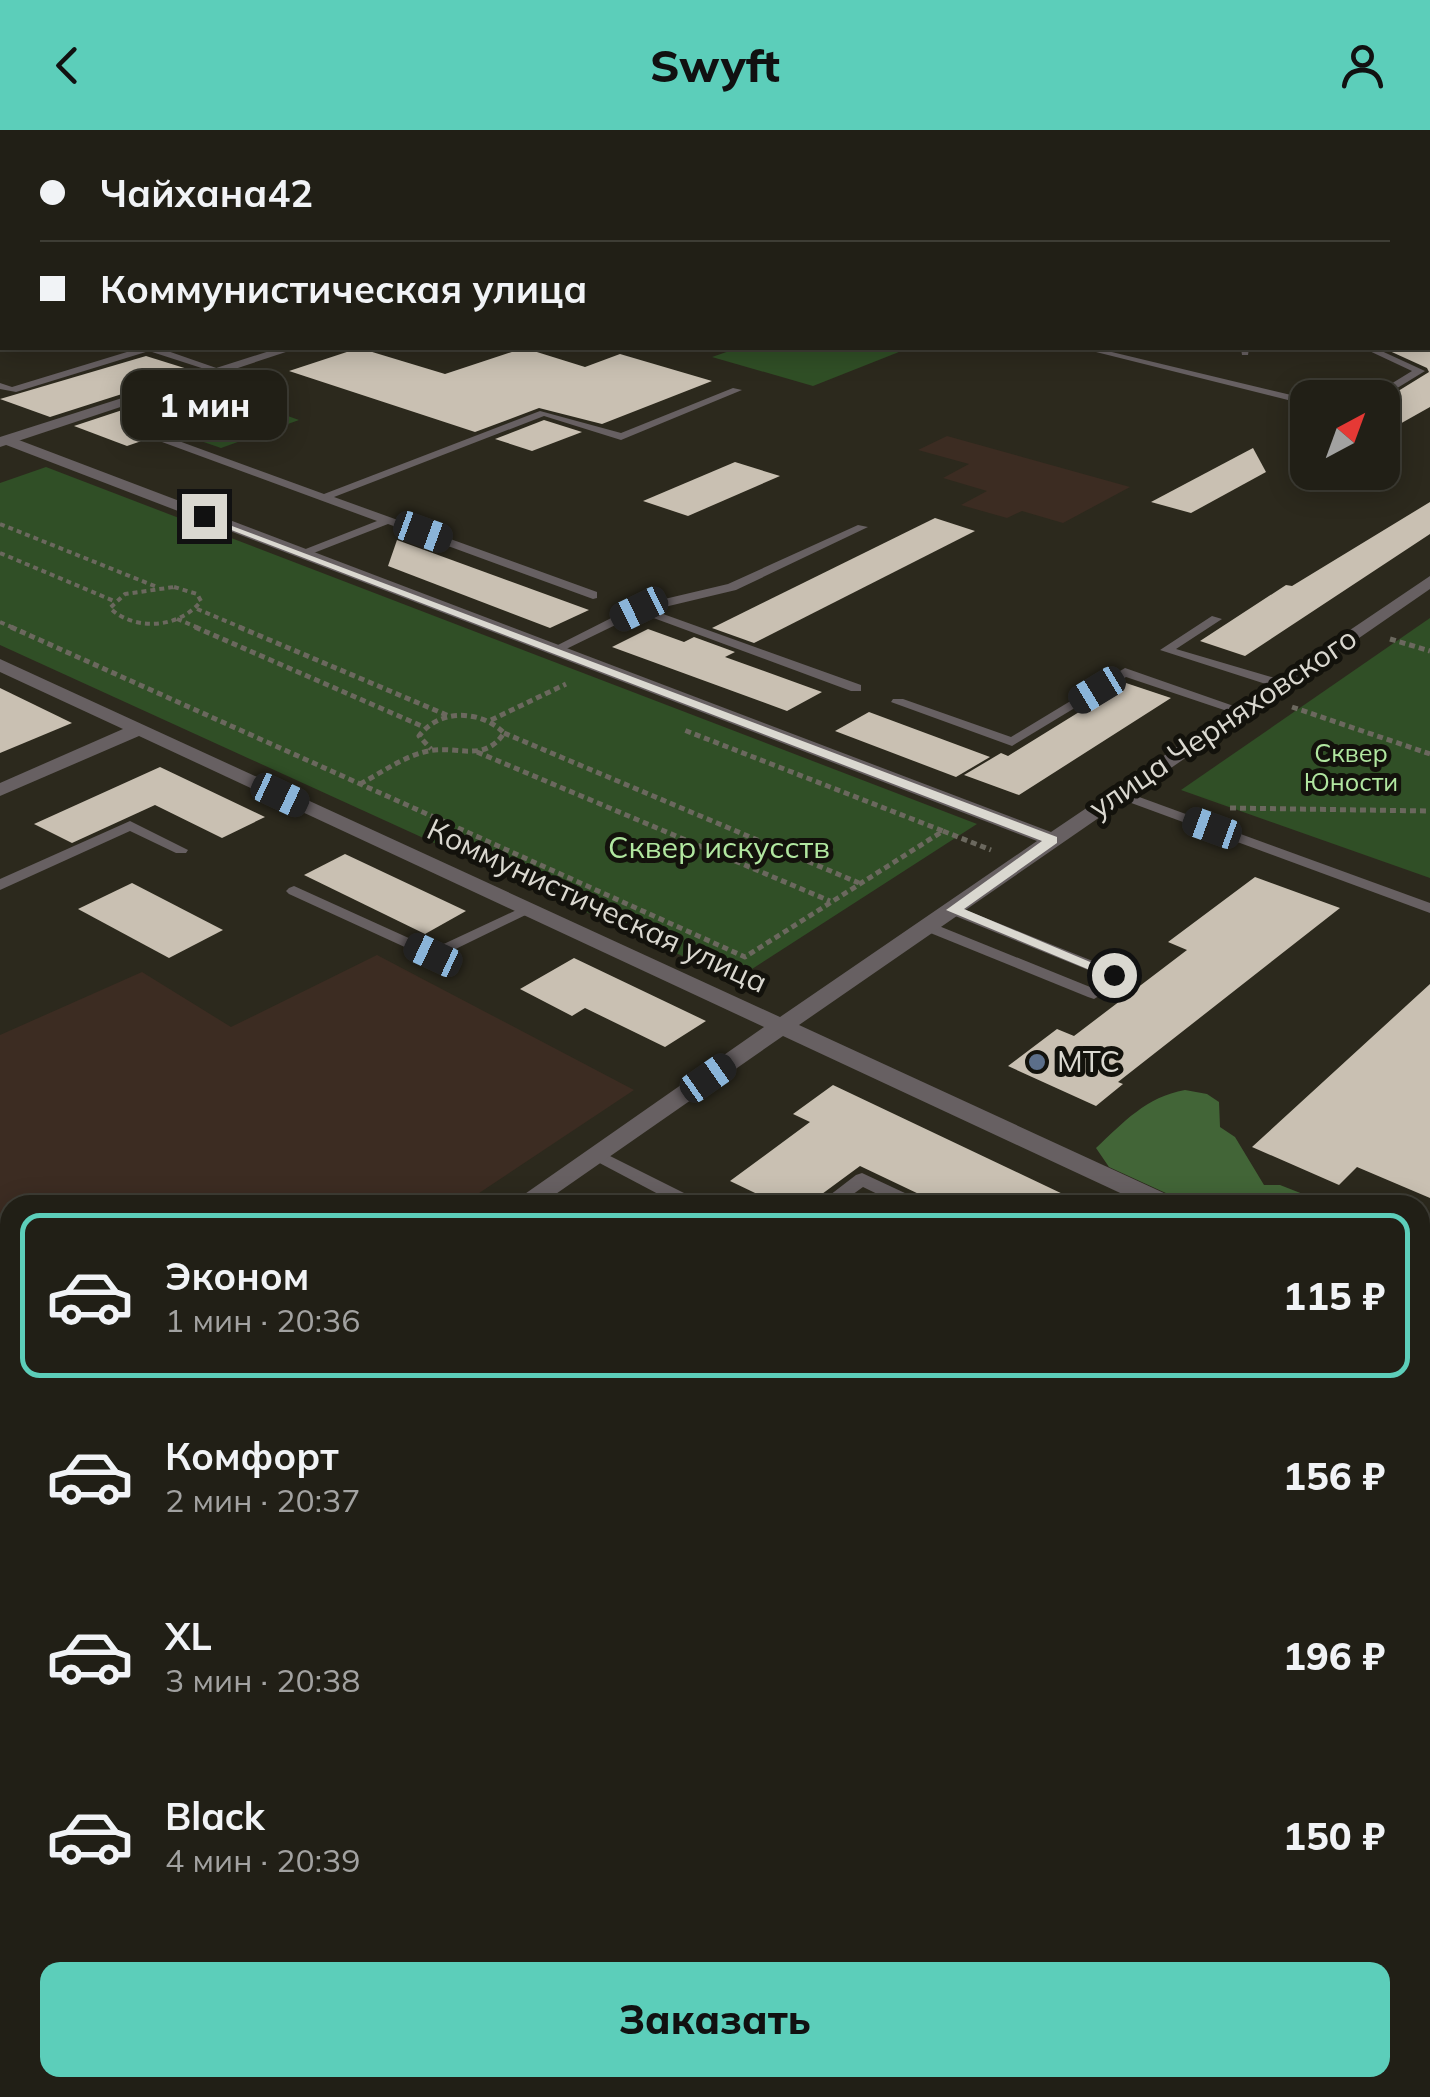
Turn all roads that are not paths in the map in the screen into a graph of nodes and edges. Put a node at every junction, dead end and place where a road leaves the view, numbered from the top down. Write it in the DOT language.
graph roads {
  1 [pos="152,350"];
  2 [pos="164,350"];
  3 [pos="285,350"];
  4 [pos="1093,350"];
  5 [pos="1136,350"];
  6 [pos="1373,350"];
  7 [pos="1120,356"];
  8 [pos="220,371"];
  9 [pos="204,376"];
  10 [pos="1400,382"];
  11 [pos="0,386"];
  12 [pos="737,390"];
  13 [pos="1290,398"];
  14 [pos="2,440"];
  15 [pos="325,497"];
  16 [pos="389,520"];
  17 [pos="862,527"];
  18 [pos="302,554"];
  19 [pos="1430,581"];
  20 [pos="593,595"];
  21 [pos="639,609"];
  22 [pos="1216,619"];
  23 [pos="554,650"];
  24 [pos="0,665"];
  25 [pos="856,688"];
  26 [pos="1280,694"];
  27 [pos="898,702"];
  28 [pos="1242,710"];
  29 [pos="139,730"];
  30 [pos="0,790"];
  31 [pos="1120,794"];
  32 [pos="1052,840"];
  33 [pos="182,850"];
  34 [pos="0,885"];
  35 [pos="294,891"];
  36 [pos="1430,908"];
  37 [pos="528,910"];
  38 [pos="953,910"];
  39 [pos="929,927"];
  40 [pos="1114,975"];
  41 [pos="1094,994"];
  42 [pos="781,1028"];
  43 [pos="596,1154"];
  44 [pos="537,1195"];
  45 [pos="674,1195"];
  46 [pos="840,1195"];
  47 [pos="895,1195"];
  48 [pos="1146,1195"];
  1 -- 11 [label="lane"];
  2 -- 8 [label="lane"];
  3 -- 8 [label="street"];
  4 -- 7 [label="lane"];
  5 -- 7 [label="lane"];
  6 -- 10 [label="lane"];
  7 -- 13 [label="lane"];
  8 -- 9 [label="street"];
  9 -- 14 [label="street"];
  9 -- 15 [label="lane"];
  12 -- 15 [label="lane"];
  14 -- 18 [label="street"];
  15 -- 16 [label="lane"];
  16 -- 18 [label="lane"];
  16 -- 20 [label="lane"];
  17 -- 21 [label="lane"];
  18 -- 23 [label="street"];
  19 -- 26 [label="street, улица Черняховского"];
  21 -- 23 [label="lane"];
  21 -- 25 [label="lane"];
  22 -- 26 [label="lane"];
  23 -- 32 [label="street"];
  24 -- 29 [label="street, Коммунистическая улица"];
  26 -- 28 [label="street, улица Черняховского"];
  27 -- 28 [label="lane"];
  28 -- 31 [label="street, улица Черняховского"];
  29 -- 30 [label="street"];
  29 -- 37 [label="street, Коммунистическая улица"];
  31 -- 32 [label="street, улица Черняховского"];
  31 -- 36 [label="lane"];
  32 -- 38 [label="street, улица Черняховского"];
  33 -- 34 [label="lane"];
  35 -- 37 [label="lane"];
  37 -- 42 [label="street, Коммунистическая улица"];
  38 -- 39 [label="street, улица Черняховского"];
  38 -- 40 [label="lane"];
  39 -- 41 [label="lane"];
  39 -- 42 [label="street, улица Черняховского"];
  42 -- 43 [label="street, улица Черняховского"];
  42 -- 48 [label="street, Коммунистическая улица"];
  43 -- 44 [label="street, улица Черняховского"];
  43 -- 45 [label="lane"];
  46 -- 47 [label="lane"];
}
